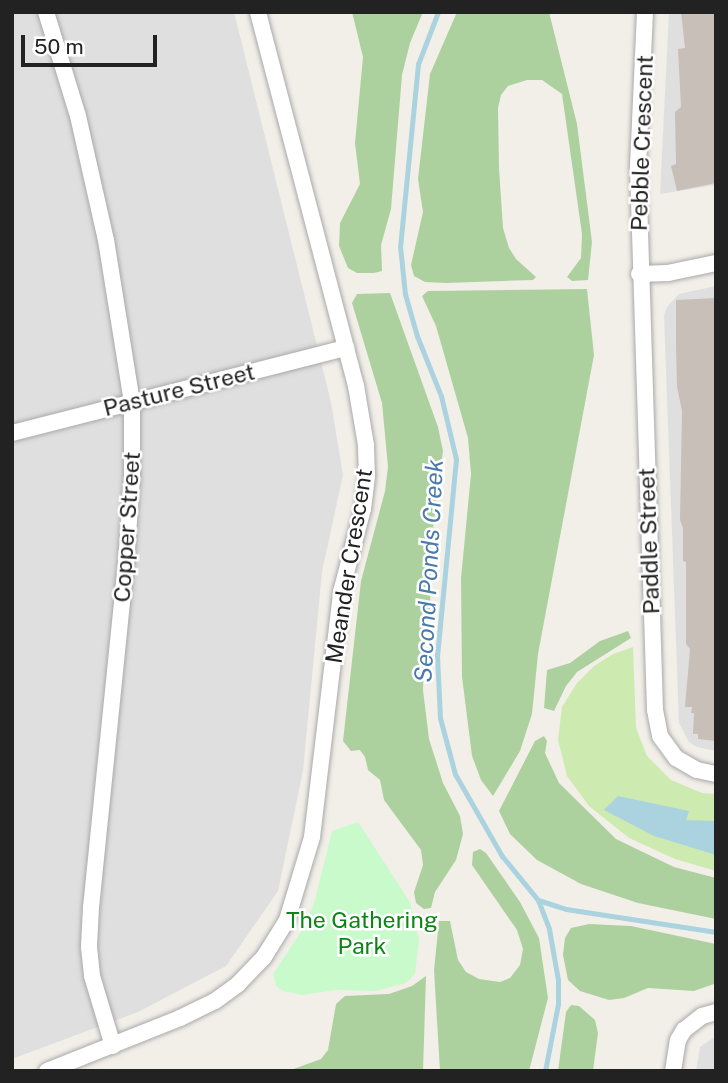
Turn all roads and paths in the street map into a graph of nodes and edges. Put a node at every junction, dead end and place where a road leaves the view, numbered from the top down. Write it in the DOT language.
graph roads {
  1 [pos="46,12"];
  2 [pos="258,12"];
  3 [pos="645,12"];
  4 [pos="716,263"];
  5 [pos="639,274"];
  6 [pos="346,348"];
  7 [pos="132,402"];
  8 [pos="12,433"];
  9 [pos="716,774"];
  10 [pos="716,1012"];
  11 [pos="113,1046"];
  12 [pos="47,1071"];
  13 [pos="673,1071"];
  1 -- 7 [label="street, Copper Street"];
  2 -- 6 [label="street, Meander Crescent"];
  3 -- 5 [label="street, Pebble Crescent"];
  4 -- 5 [label="street"];
  5 -- 9 [label="street, Paddle Street"];
  6 -- 7 [label="street, Pasture Street"];
  6 -- 11 [label="street, Meander Crescent"];
  7 -- 8 [label="street, Pasture Street"];
  7 -- 11 [label="street, Copper Street"];
  10 -- 13 [label="street"];
  11 -- 12 [label="street, Meander Crescent"];
}
